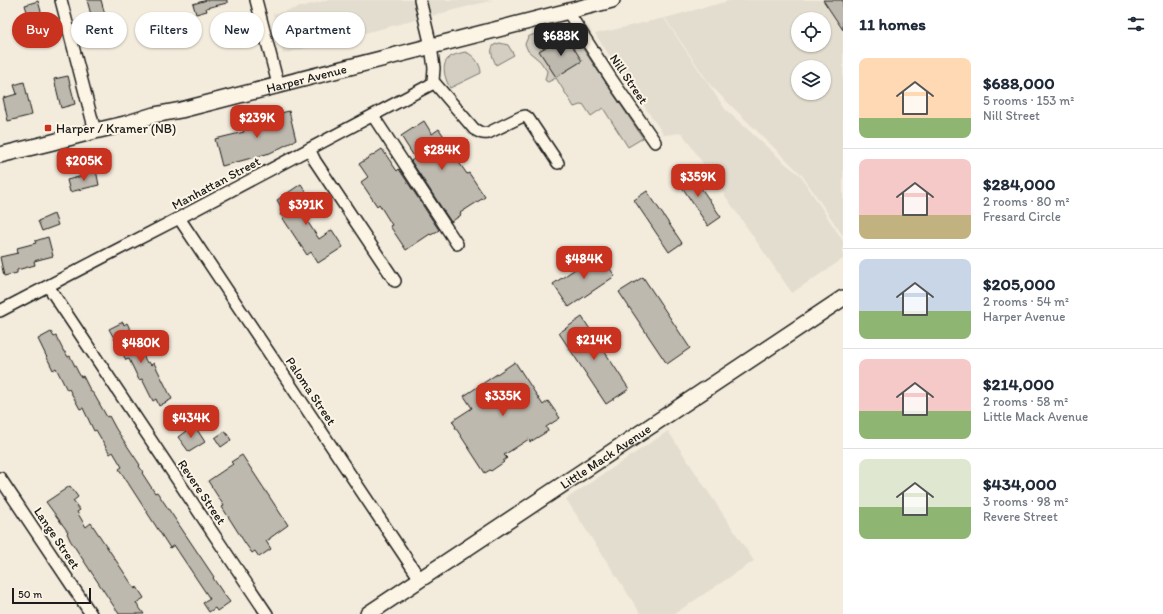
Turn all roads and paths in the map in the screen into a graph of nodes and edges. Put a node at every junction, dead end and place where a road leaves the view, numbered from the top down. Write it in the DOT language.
graph roads {
  1 [pos="61,0"];
  2 [pos="256,0"];
  3 [pos="420,0"];
  4 [pos="612,0"];
  5 [pos="568,12"];
  6 [pos="431,46"];
  7 [pos="433,81"];
  8 [pos="278,84"];
  9 [pos="373,116"];
  10 [pos="95,130"];
  11 [pos="655,142"];
  12 [pos="309,149"];
  13 [pos="0,154"];
  14 [pos="558,163"];
  15 [pos="179,218"];
  16 [pos="457,244"];
  17 [pos="395,282"];
  18 [pos="48,286"];
  19 [pos="843,298"];
  20 [pos="0,311"];
  21 [pos="0,478"];
  22 [pos="420,579"];
  23 [pos="91,614"];
  24 [pos="267,614"];
  25 [pos="368,614"];
  1 -- 10 [label="street"];
  2 -- 8 [label="street"];
  3 -- 6 [label="street"];
  4 -- 5 [label="main road, Harper Avenue"];
  5 -- 6 [label="main road, Harper Avenue"];
  5 -- 11 [label="street, Nill Street"];
  6 -- 7 [label="street"];
  6 -- 8 [label="main road, Harper Avenue"];
  7 -- 9 [label="street, Manhattan Street"];
  7 -- 14 [label="street"];
  8 -- 10 [label="main road, Harper Avenue"];
  9 -- 12 [label="street, Manhattan Street"];
  9 -- 16 [label="street"];
  10 -- 13 [label="main road, Harper Avenue"];
  12 -- 15 [label="street, Manhattan Street"];
  12 -- 17 [label="street"];
  15 -- 18 [label="street, Manhattan Street"];
  15 -- 22 [label="street, Paloma Street"];
  18 -- 20 [label="street, Manhattan Street"];
  18 -- 24 [label="street, Revere Street"];
  19 -- 22 [label="main road, Little Mack Avenue"];
  21 -- 23 [label="street, Lange Street"];
  22 -- 25 [label="main road, Little Mack Avenue"];
}
